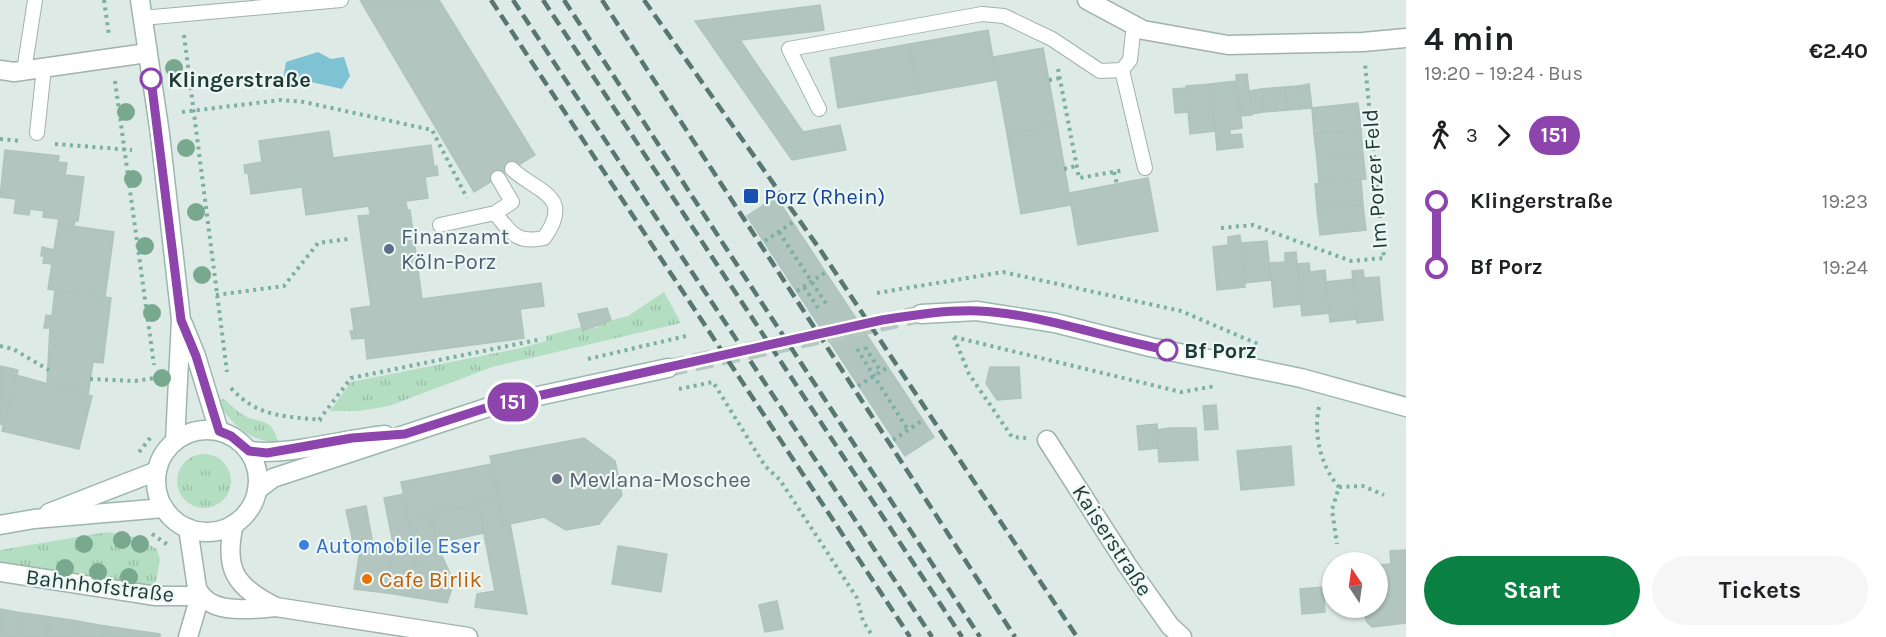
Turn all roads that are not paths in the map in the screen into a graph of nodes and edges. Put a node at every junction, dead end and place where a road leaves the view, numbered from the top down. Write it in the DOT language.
graph roads {
  1 [pos="36,0"];
  2 [pos="341,0"];
  3 [pos="1087,0"];
  4 [pos="244,4"];
  5 [pos="141,9"];
  6 [pos="1134,24"];
  7 [pos="1406,38"];
  8 [pos="147,53"];
  9 [pos="44,68"];
  10 [pos="0,70"];
  11 [pos="24,70"];
  12 [pos="1122,70"];
  13 [pos="819,109"];
  14 [pos="37,133"];
  15 [pos="1144,167"];
  16 [pos="512,169"];
  17 [pos="498,178"];
  18 [pos="495,213"];
  19 [pos="440,225"];
  20 [pos="921,314"];
  21 [pos="181,320"];
  22 [pos="668,368"];
  23 [pos="1406,407"];
  24 [pos="219,431"];
  25 [pos="405,434"];
  26 [pos="1047,440"];
  27 [pos="175,441"];
  28 [pos="249,451"];
  29 [pos="157,471"];
  30 [pos="257,490"];
  31 [pos="164,508"];
  32 [pos="34,519"];
  33 [pos="234,524"];
  34 [pos="0,525"];
  35 [pos="188,528"];
  36 [pos="0,572"];
  37 [pos="200,596"];
  38 [pos="276,607"];
  39 [pos="188,637"];
  40 [pos="468,637"];
  41 [pos="1182,637"];
  1 -- 11 [label="lane"];
  2 -- 4 [label="lane"];
  3 -- 6 [label="street"];
  4 -- 5 [label="lane"];
  5 -- 8 [label="street"];
  6 -- 7 [label="street"];
  6 -- 12 [label="lane"];
  8 -- 9 [label="street"];
  8 -- 21 [label="street"];
  9 -- 11 [label="street"];
  9 -- 14 [label="lane"];
  10 -- 11 [label="street"];
  12 -- 13 [label="lane"];
  12 -- 15 [label="lane"];
  16 -- 18 [label="lane"];
  17 -- 18 [label="lane"];
  18 -- 19 [label="lane"];
  20 -- 23 [label="street"];
  21 -- 24 [label="street"];
  21 -- 27 [label="street"];
  22 -- 25 [label="street"];
  24 -- 27 [label="street"];
  24 -- 28 [label="street"];
  25 -- 28 [label="street"];
  25 -- 30 [label="street"];
  26 -- 41 [label="street, Kaiserstraße"];
  27 -- 29 [label="street"];
  28 -- 30 [label="street"];
  29 -- 31 [label="street"];
  29 -- 32 [label="street"];
  30 -- 33 [label="street"];
  31 -- 32 [label="street"];
  31 -- 35 [label="street"];
  32 -- 34 [label="street"];
  33 -- 35 [label="street"];
  33 -- 38 [label="street, Bahnhofstraße"];
  35 -- 37 [label="street, Bahnhofstraße"];
  36 -- 37 [label="street, Bahnhofstraße"];
  37 -- 38 [label="street, Bahnhofstraße"];
  37 -- 39 [label="street"];
  38 -- 40 [label="street, Bahnhofstraße"];
}
